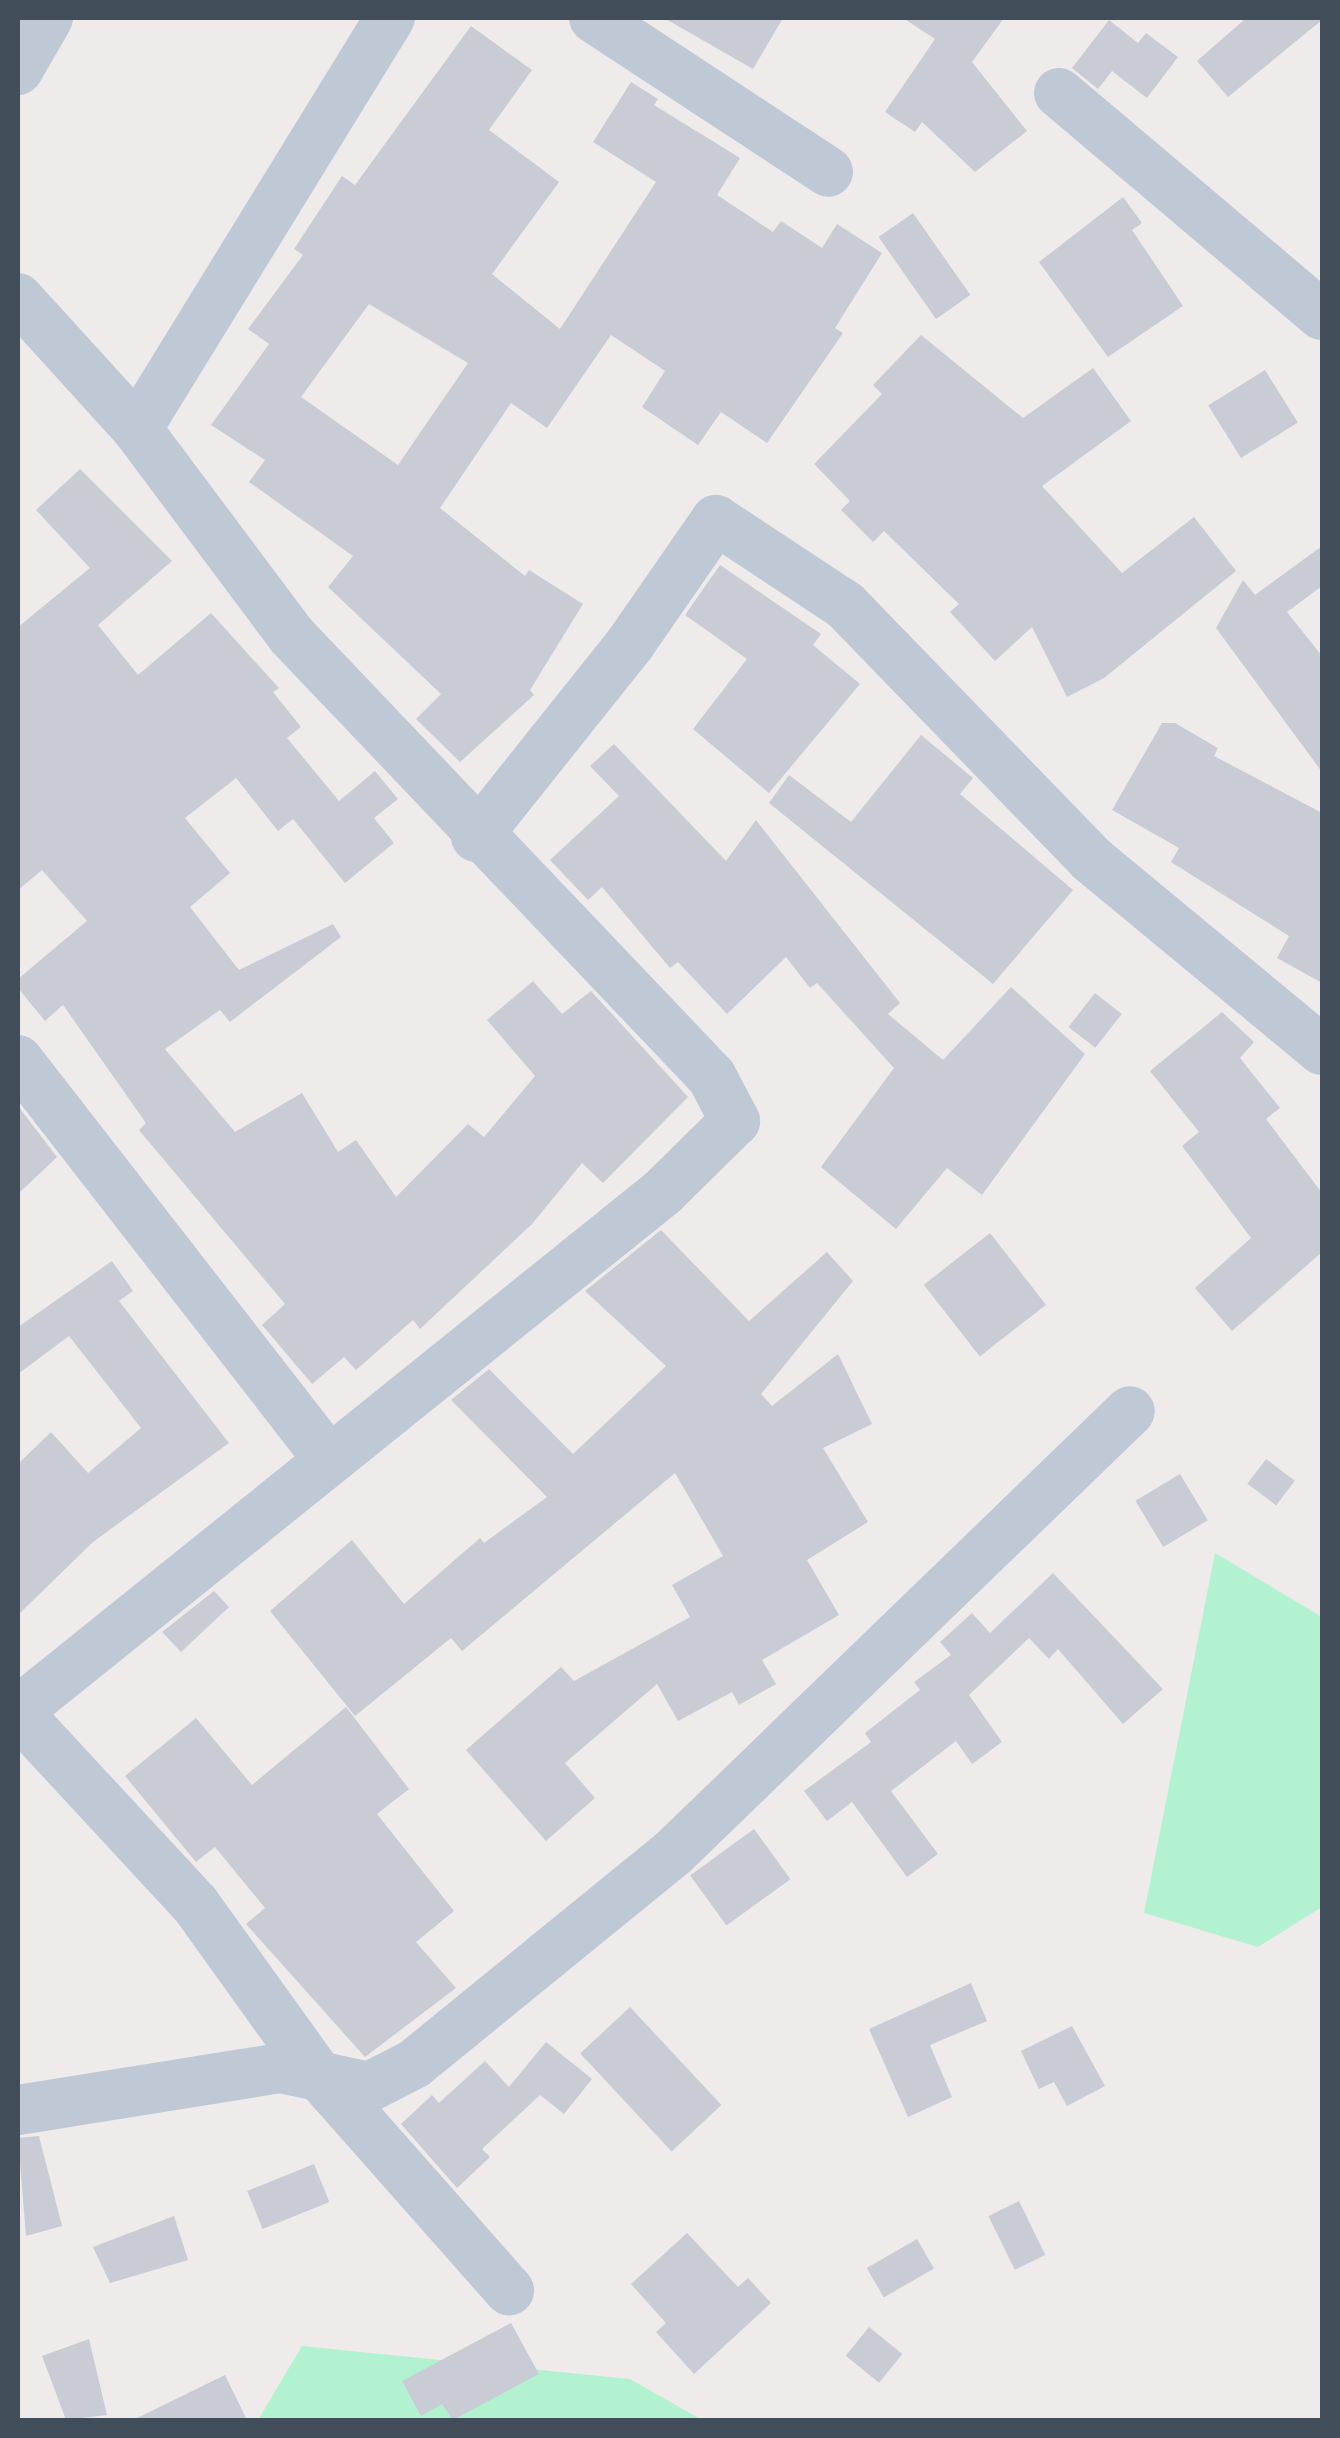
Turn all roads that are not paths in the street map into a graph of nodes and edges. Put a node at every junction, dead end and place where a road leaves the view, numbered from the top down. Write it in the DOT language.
graph roads {
  1 [pos="48,18"];
  2 [pos="390,18"];
  3 [pos="594,18"];
  4 [pos="18,70"];
  5 [pos="1058,94"];
  6 [pos="828,172"];
  7 [pos="18,298"];
  8 [pos="1322,316"];
  9 [pos="138,429"];
  10 [pos="476,837"];
  11 [pos="1322,1050"];
  12 [pos="18,1060"];
  13 [pos="1130,1411"];
  14 [pos="326,1456"];
  15 [pos="18,1712"];
  16 [pos="315,2071"];
  17 [pos="18,2110"];
  18 [pos="509,2290"];
  1 -- 4 [label="street"];
  2 -- 9 [label="street"];
  3 -- 6 [label="street"];
  5 -- 8 [label="street"];
  7 -- 9 [label="street"];
  9 -- 10 [label="street"];
  10 -- 11 [label="street"];
  10 -- 14 [label="street"];
  12 -- 14 [label="street"];
  13 -- 16 [label="street"];
  14 -- 15 [label="street"];
  15 -- 16 [label="street"];
  16 -- 17 [label="street"];
  16 -- 18 [label="street"];
}
